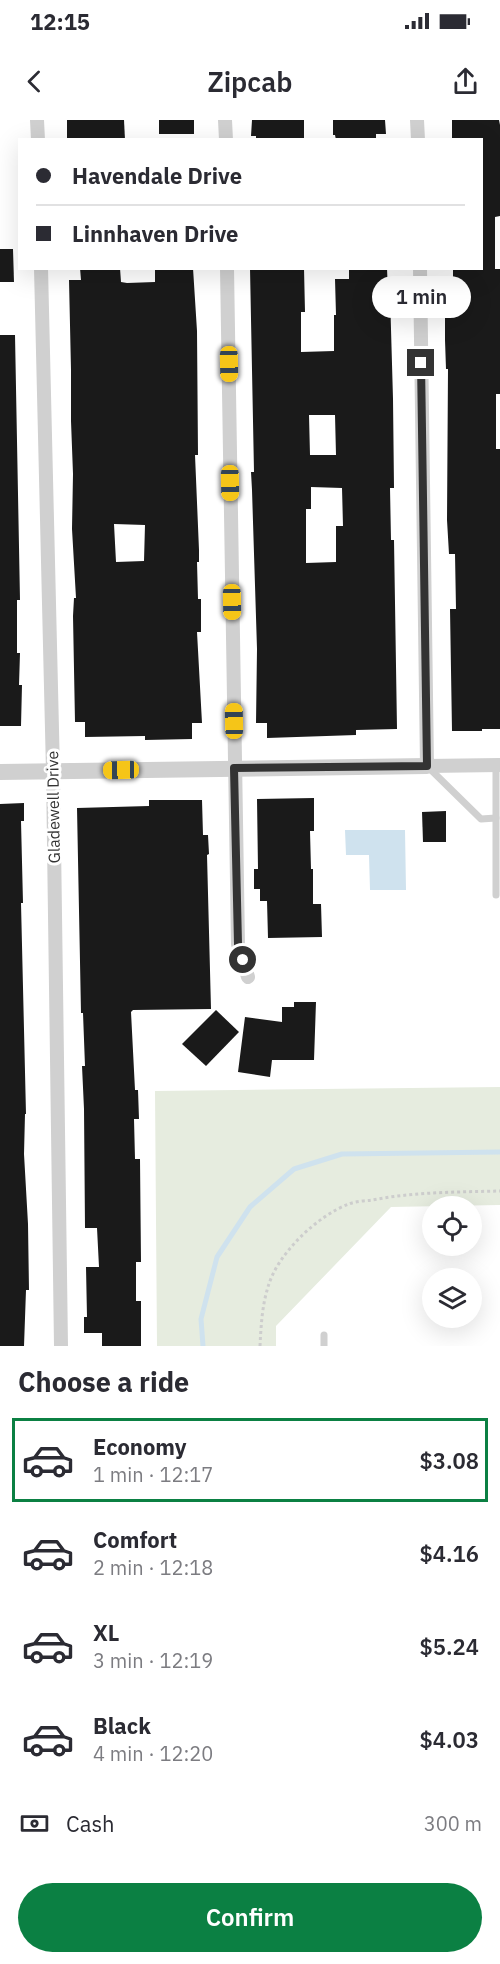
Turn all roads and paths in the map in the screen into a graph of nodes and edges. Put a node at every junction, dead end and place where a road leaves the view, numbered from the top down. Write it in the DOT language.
graph roads {
  1 [pos="37,120"];
  2 [pos="225,120"];
  3 [pos="417,120"];
  4 [pos="38,138"];
  5 [pos="225,138"];
  6 [pos="418,138"];
  7 [pos="41,270"];
  8 [pos="227,270"];
  9 [pos="420,270"];
  10 [pos="498,765"];
  11 [pos="427,766"];
  12 [pos="234,768"];
  13 [pos="53,771"];
  14 [pos="0,772"];
  15 [pos="496,818"];
  16 [pos="496,895"];
  17 [pos="248,977"];
  18 [pos="500,1191"];
  19 [pos="324,1335"];
  20 [pos="61,1346"];
  21 [pos="260,1346"];
  22 [pos="324,1346"];
  1 -- 4 [label="street"];
  2 -- 5 [label="street"];
  3 -- 6 [label="street"];
  7 -- 13 [label="street, Gladewell Drive"];
  8 -- 12 [label="street"];
  9 -- 11 [label="street"];
  10 -- 11 [label="street"];
  10 -- 15 [label="lane"];
  11 -- 12 [label="street"];
  11 -- 15 [label="lane"];
  12 -- 13 [label="street"];
  12 -- 17 [label="street"];
  13 -- 14 [label="street"];
  13 -- 20 [label="street, Gladewell Drive"];
  15 -- 16 [label="lane"];
  18 -- 21 [label="path"];
  19 -- 22 [label="lane"];
}
